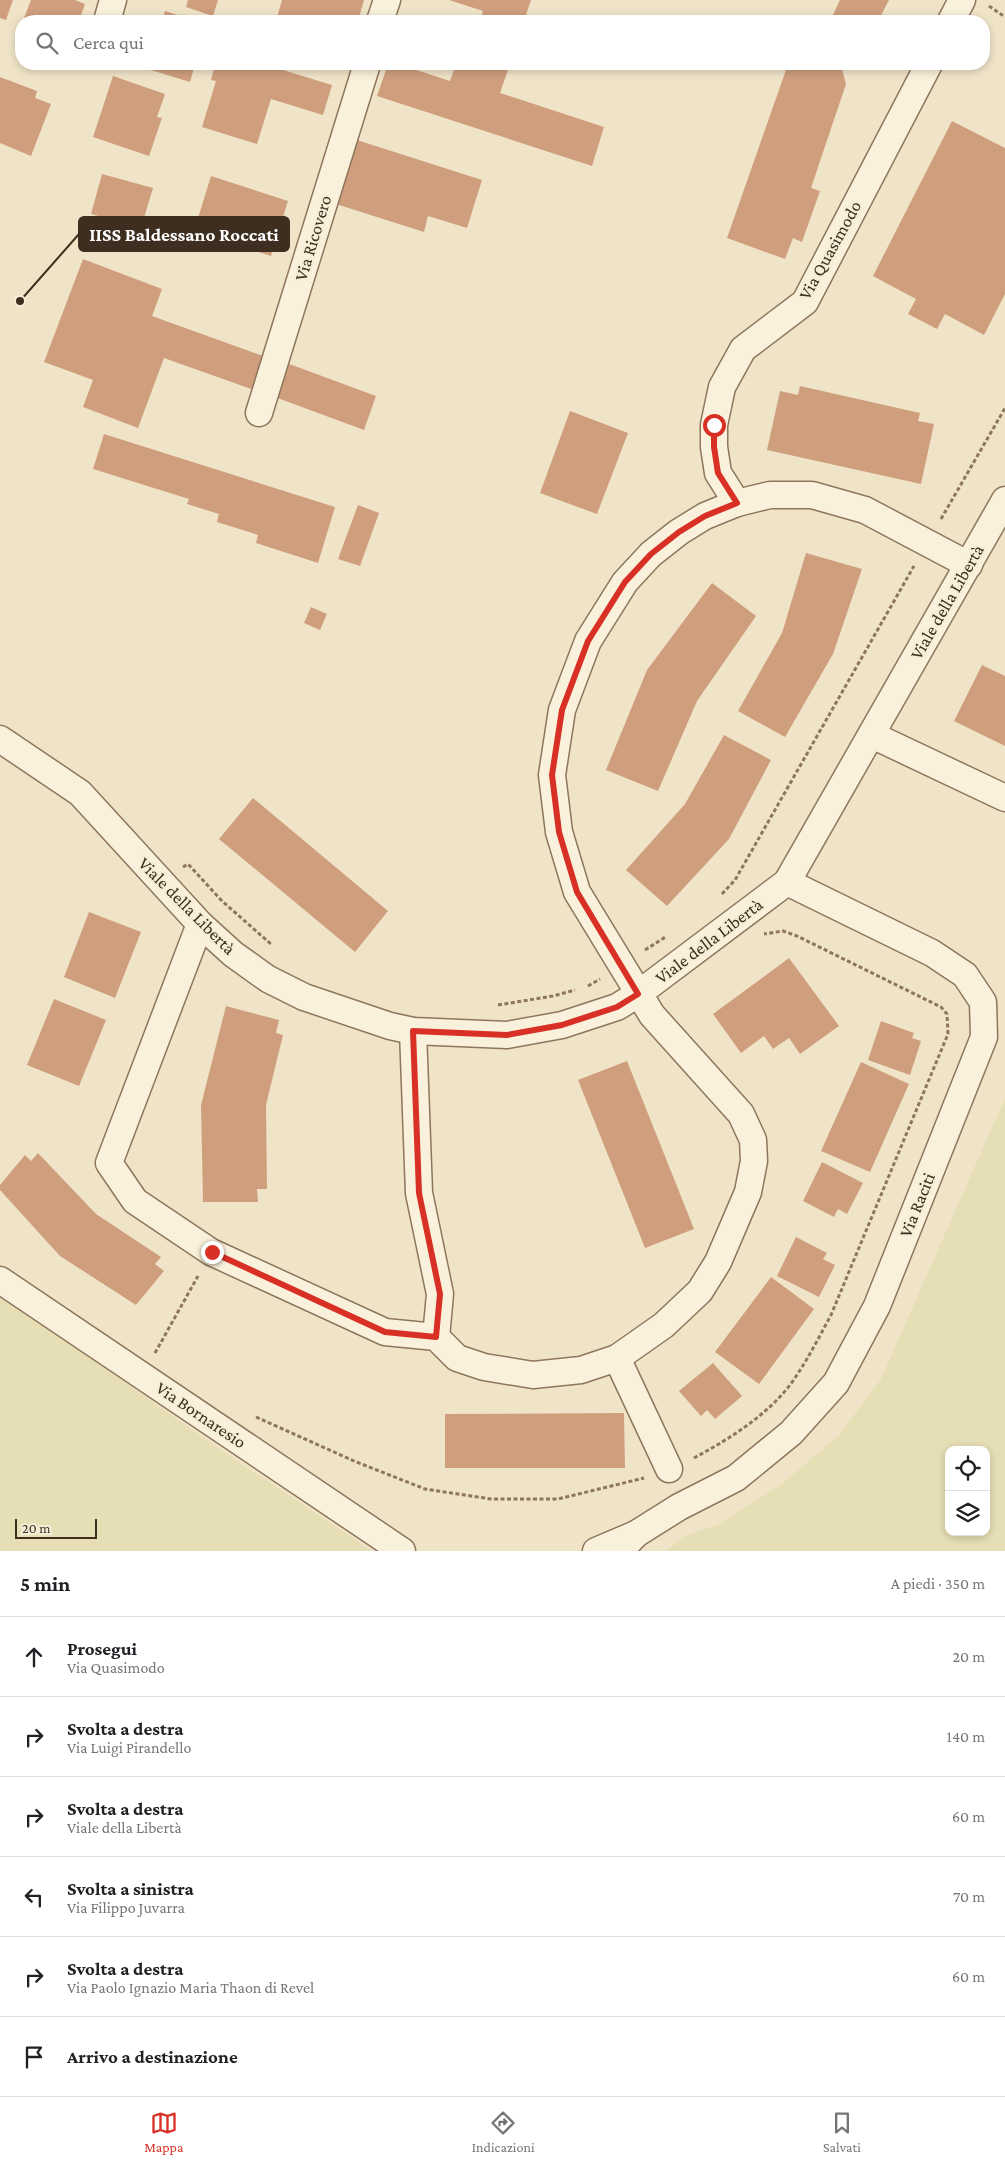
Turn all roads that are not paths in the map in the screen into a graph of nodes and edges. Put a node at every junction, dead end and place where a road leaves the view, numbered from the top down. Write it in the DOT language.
graph roads {
  1 [pos="114,0"];
  2 [pos="386,0"];
  3 [pos="973,2"];
  4 [pos="109,15"];
  5 [pos="382,15"];
  6 [pos="958,15"];
  7 [pos="365,70"];
  8 [pos="926,70"];
  9 [pos="259,413"];
  10 [pos="1005,500"];
  11 [pos="737,503"];
  12 [pos="969,564"];
  13 [pos="872,735"];
  14 [pos="0,739"];
  15 [pos="1005,798"];
  16 [pos="787,882"];
  17 [pos="200,924"];
  18 [pos="638,994"];
  19 [pos="413,1031"];
  20 [pos="0,1280"];
  21 [pos="436,1337"];
  22 [pos="617,1358"];
  23 [pos="670,1469"];
  24 [pos="628,1542"];
  25 [pos="402,1551"];
  26 [pos="596,1551"];
  1 -- 4 [label="street"];
  2 -- 5 [label="street"];
  3 -- 6 [label="street"];
  7 -- 9 [label="street, Via Ricovero"];
  8 -- 11 [label="street, Via Quasimodo"];
  10 -- 12 [label="street, Viale della Libertà"];
  11 -- 12 [label="street"];
  11 -- 18 [label="street"];
  12 -- 13 [label="street, Viale della Libertà"];
  13 -- 15 [label="street"];
  13 -- 16 [label="street, Viale della Libertà"];
  14 -- 17 [label="street, Viale della Libertà"];
  16 -- 18 [label="street, Viale della Libertà"];
  16 -- 24 [label="street, Via Raciti"];
  17 -- 19 [label="street, Viale della Libertà"];
  17 -- 21 [label="street"];
  18 -- 19 [label="street, Viale della Libertà"];
  18 -- 22 [label="street"];
  19 -- 21 [label="street"];
  20 -- 25 [label="street, Via Bornaresio"];
  21 -- 22 [label="street"];
  22 -- 23 [label="street"];
  24 -- 26 [label="street, Via Raciti"];
}
